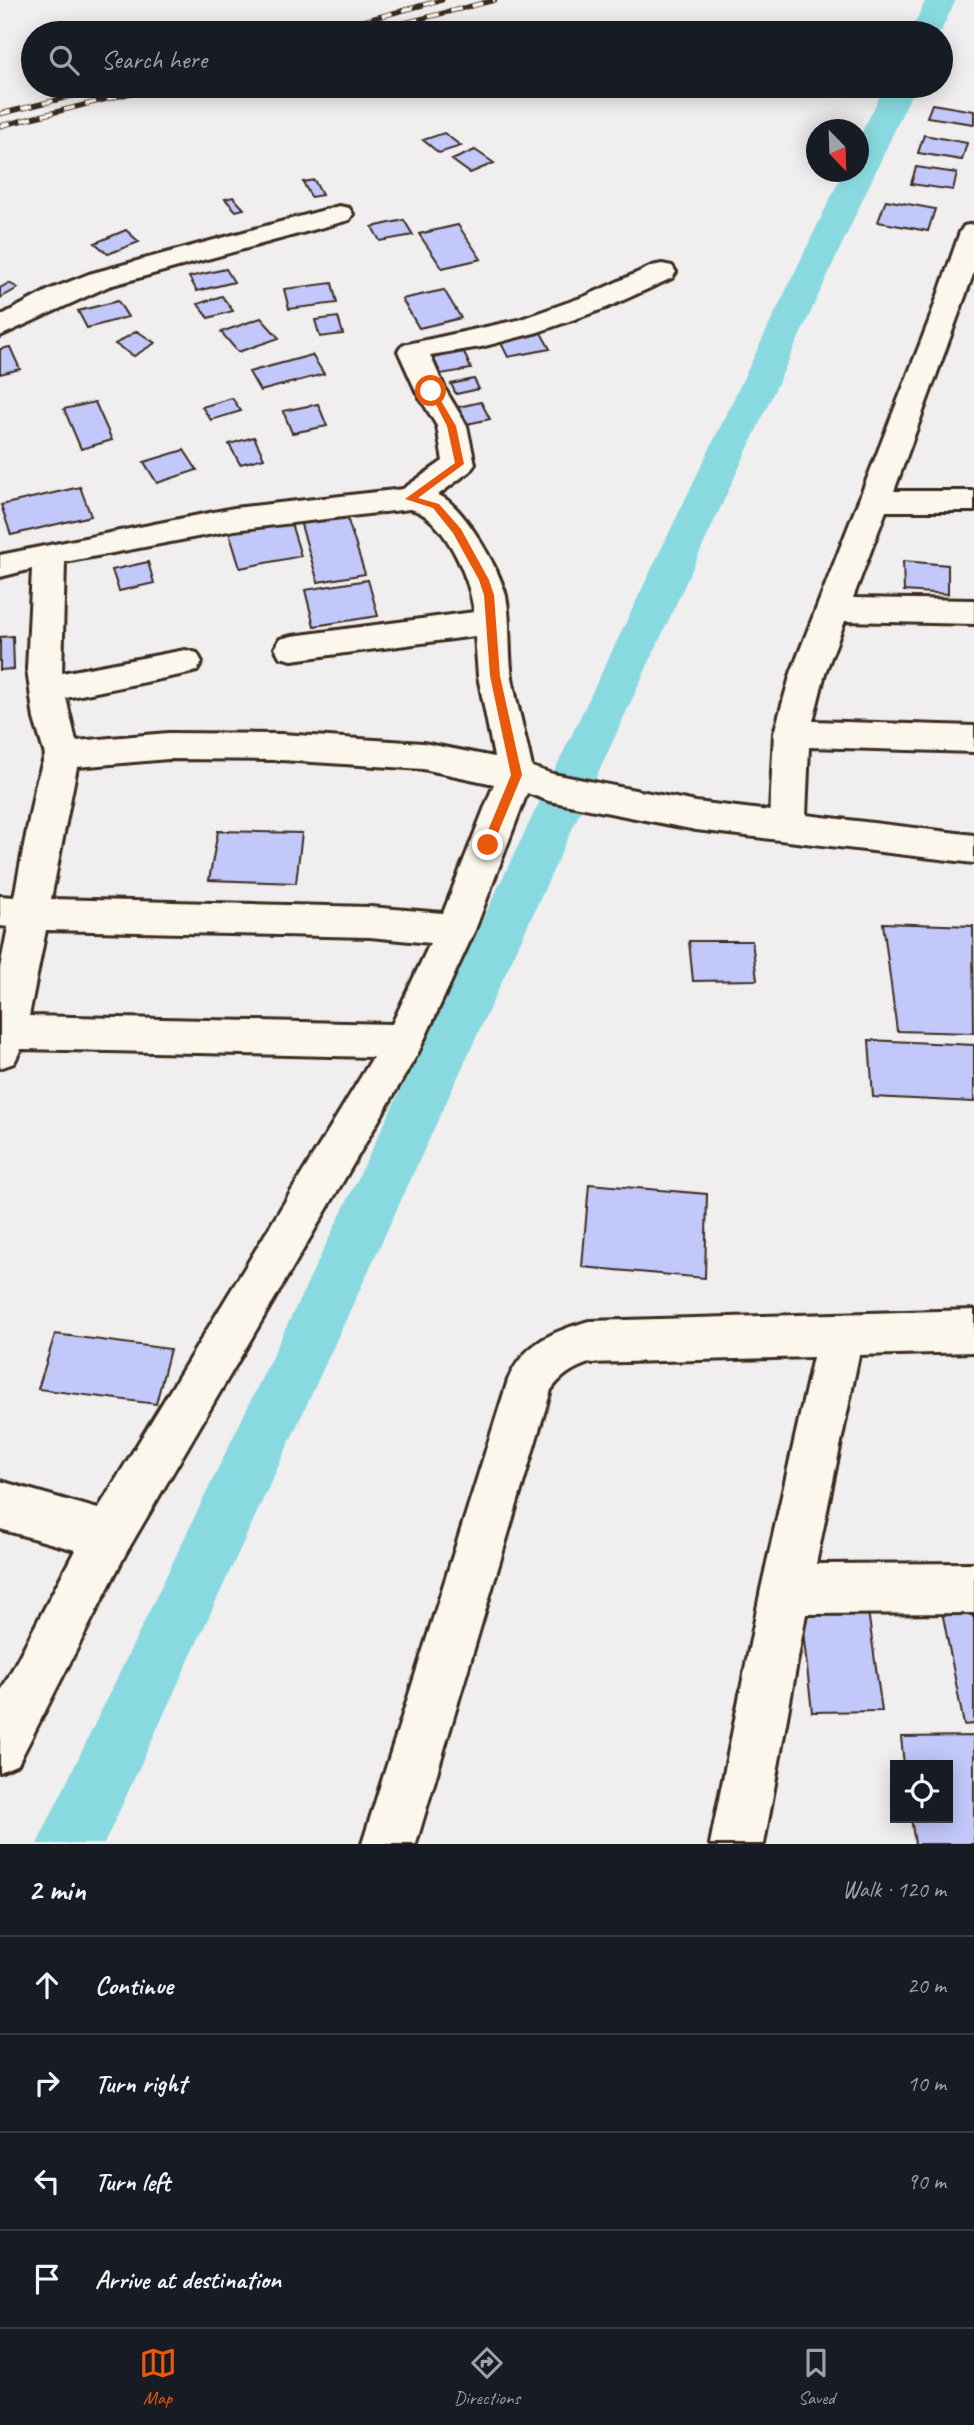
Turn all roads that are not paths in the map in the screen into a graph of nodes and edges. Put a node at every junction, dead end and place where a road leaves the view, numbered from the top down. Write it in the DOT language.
graph roads {
  1 [pos="339,214"];
  2 [pos="974,234"];
  3 [pos="662,272"];
  4 [pos="959,322"];
  5 [pos="0,327"];
  6 [pos="410,499"];
  7 [pos="874,501"];
  8 [pos="974,501"];
  9 [pos="49,554"];
  10 [pos="0,566"];
  11 [pos="833,609"];
  12 [pos="974,612"];
  13 [pos="490,622"];
  14 [pos="292,648"];
  15 [pos="185,662"];
  16 [pos="46,689"];
  17 [pos="792,733"];
  18 [pos="974,739"];
  19 [pos="63,755"];
  20 [pos="532,781"];
  21 [pos="787,828"];
  22 [pos="974,849"];
  23 [pos="14,913"];
  24 [pos="456,930"];
  25 [pos="2,1038"];
  26 [pos="404,1041"];
  27 [pos="974,1331"];
  28 [pos="841,1334"];
  29 [pos="0,1505"];
  30 [pos="109,1536"];
  31 [pos="974,1588"];
  32 [pos="786,1589"];
  33 [pos="0,1746"];
  34 [pos="389,1844"];
  35 [pos="737,1844"];
  1 -- 5 [label="street"];
  2 -- 4 [label="street"];
  3 -- 6 [label="street"];
  4 -- 7 [label="street"];
  6 -- 9 [label="street"];
  6 -- 13 [label="street"];
  7 -- 8 [label="street"];
  7 -- 11 [label="street"];
  9 -- 10 [label="street"];
  9 -- 16 [label="street"];
  11 -- 12 [label="street"];
  11 -- 17 [label="street"];
  13 -- 14 [label="street"];
  13 -- 20 [label="street"];
  15 -- 16 [label="street"];
  16 -- 19 [label="street"];
  17 -- 18 [label="street"];
  17 -- 21 [label="street"];
  19 -- 20 [label="street"];
  19 -- 23 [label="street"];
  20 -- 21 [label="street"];
  20 -- 24 [label="street"];
  21 -- 22 [label="street"];
  23 -- 24 [label="street"];
  23 -- 25 [label="street"];
  24 -- 26 [label="street"];
  25 -- 26 [label="street"];
  26 -- 30 [label="street"];
  27 -- 28 [label="street"];
  28 -- 32 [label="street"];
  28 -- 34 [label="street"];
  29 -- 30 [label="street"];
  30 -- 33 [label="street"];
  31 -- 32 [label="street"];
  32 -- 35 [label="street"];
}
